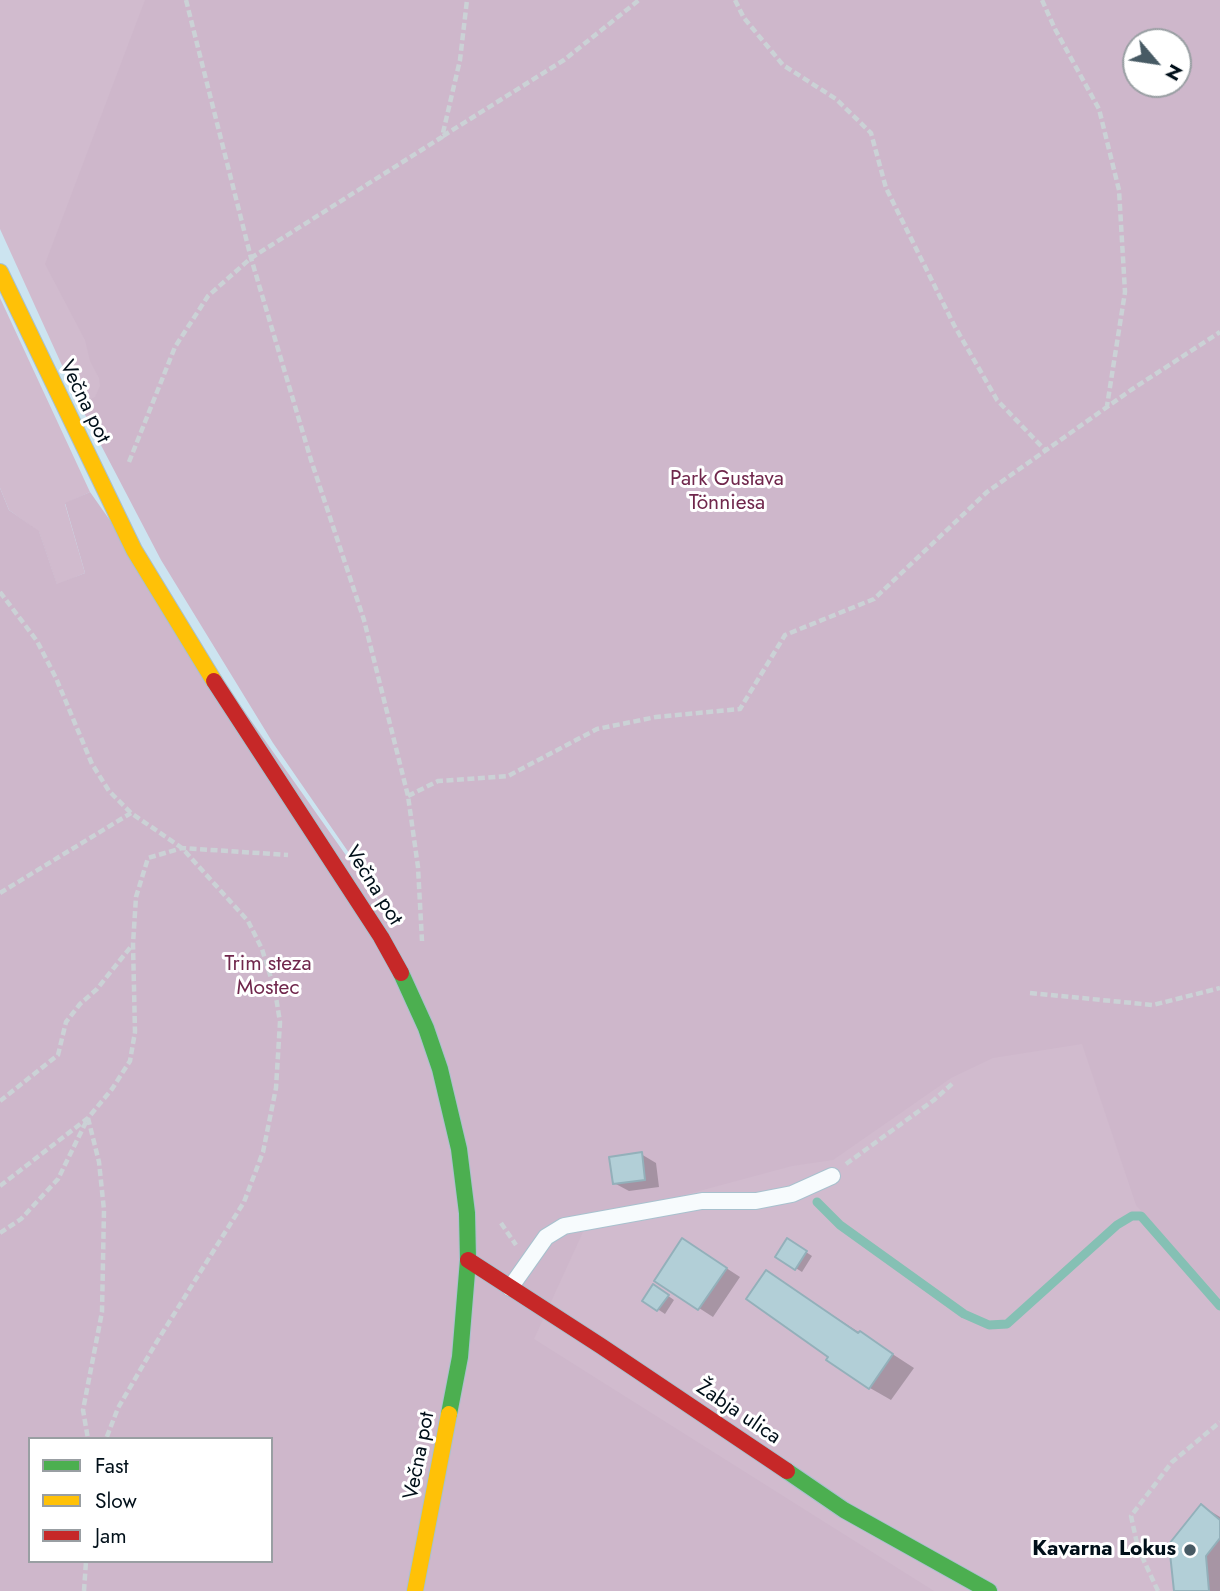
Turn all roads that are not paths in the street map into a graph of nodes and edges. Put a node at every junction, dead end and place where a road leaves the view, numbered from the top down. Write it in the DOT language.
graph roads {
  1 [pos="0,272"];
  2 [pos="832,1176"];
  3 [pos="468,1260"];
  4 [pos="510,1288"];
  5 [pos="415,1591"];
  6 [pos="989,1591"];
  1 -- 3 [label="main road, Večna pot"];
  2 -- 4 [label="lane"];
  3 -- 4 [label="main road, Žabja ulica"];
  3 -- 5 [label="main road, Večna pot"];
  4 -- 6 [label="main road, Žabja ulica"];
}
